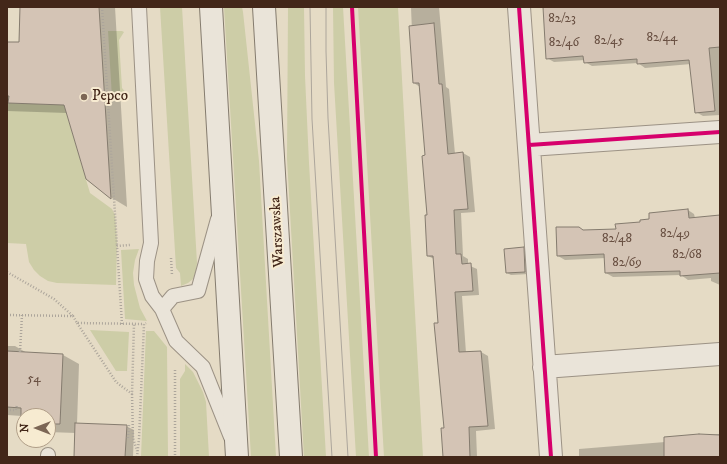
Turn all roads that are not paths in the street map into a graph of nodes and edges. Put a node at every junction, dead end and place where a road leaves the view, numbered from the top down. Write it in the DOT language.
graph roads {
  1 [pos="139,7"];
  2 [pos="211,7"];
  3 [pos="264,7"];
  4 [pos="519,7"];
  5 [pos="720,132"];
  6 [pos="529,145"];
  7 [pos="223,203"];
  8 [pos="162,309"];
  9 [pos="720,354"];
  10 [pos="544,367"];
  11 [pos="237,456"];
  12 [pos="291,457"];
  13 [pos="551,457"];
  1 -- 8 [label="lane"];
  2 -- 7 [label="main road"];
  3 -- 12 [label="main road, Warszawska"];
  4 -- 6 [label="main road"];
  5 -- 6 [label="main road"];
  6 -- 10 [label="main road"];
  7 -- 8 [label="lane"];
  7 -- 11 [label="main road"];
  8 -- 11 [label="lane"];
  9 -- 10 [label="main road"];
  10 -- 13 [label="main road"];
}
